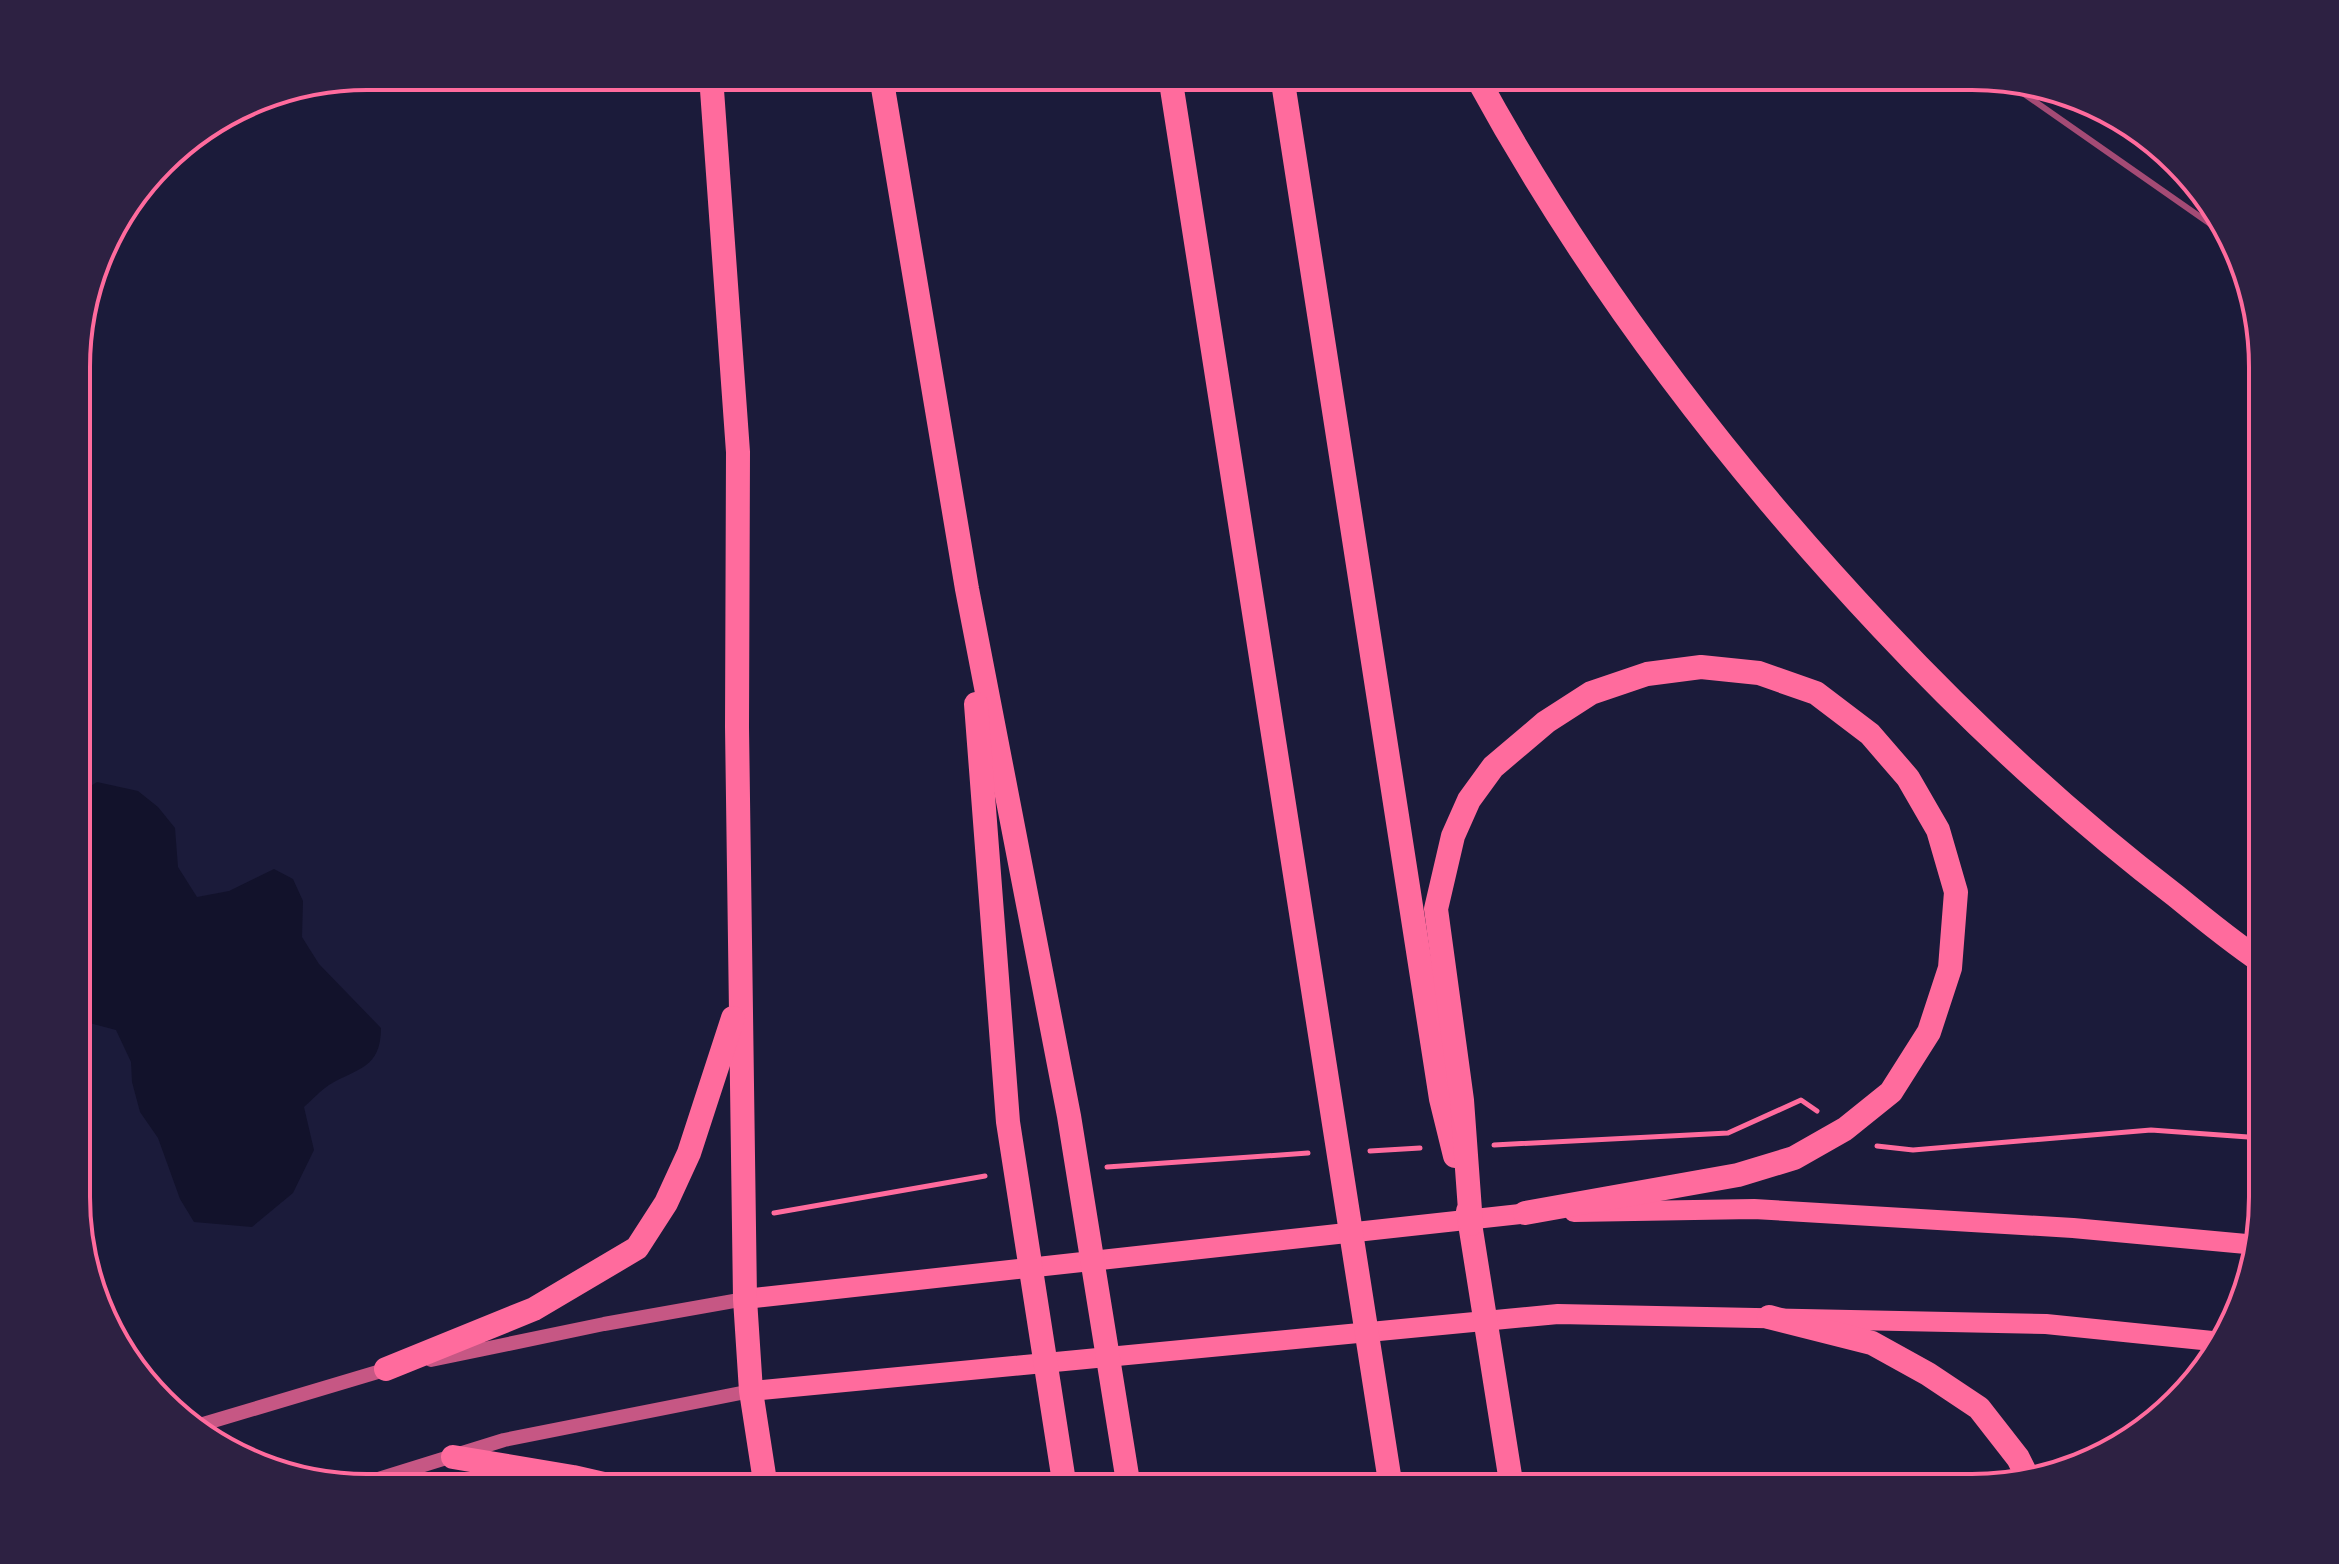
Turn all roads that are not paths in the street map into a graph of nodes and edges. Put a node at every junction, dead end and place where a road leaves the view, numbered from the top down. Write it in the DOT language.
graph roads {
  1 [pos="1172,90"];
  2 [pos="1284,90"];
  3 [pos="1484,90"];
  4 [pos="712,91"];
  5 [pos="883,91"];
  6 [pos="967,589"];
  7 [pos="2248,951"];
  8 [pos="740,997"];
  9 [pos="1452,1099"];
  10 [pos="1525,1213"];
  11 [pos="2245,1244"];
  12 [pos="745,1299"];
  13 [pos="1769,1317"];
  14 [pos="2208,1341"];
  15 [pos="386,1369"];
  16 [pos="751,1391"];
  17 [pos="207,1423"];
  18 [pos="453,1457"];
  19 [pos="2023,1469"];
  20 [pos="1389,1473"];
  21 [pos="1510,1473"];
  22 [pos="396,1474"];
  23 [pos="554,1474"];
  24 [pos="764,1474"];
  25 [pos="1063,1474"];
  26 [pos="1127,1474"];
  1 -- 20 [label="highway"];
  2 -- 9 [label="highway"];
  3 -- 7 [label="highway"];
  4 -- 8 [label="highway"];
  5 -- 6 [label="highway"];
  6 -- 25 [label="highway"];
  6 -- 26 [label="highway"];
  8 -- 12 [label="highway"];
  8 -- 15 [label="highway"];
  9 -- 10 [label="highway"];
  9 -- 21 [label="highway"];
  10 -- 11 [label="main road"];
  10 -- 12 [label="main road"];
  12 -- 15 [label="street"];
  12 -- 16 [label="highway"];
  13 -- 14 [label="main road"];
  13 -- 16 [label="main road"];
  13 -- 19 [label="highway"];
  15 -- 17 [label="street"];
  16 -- 18 [label="street"];
  16 -- 24 [label="highway"];
  18 -- 22 [label="street"];
  18 -- 23 [label="highway"];
}
